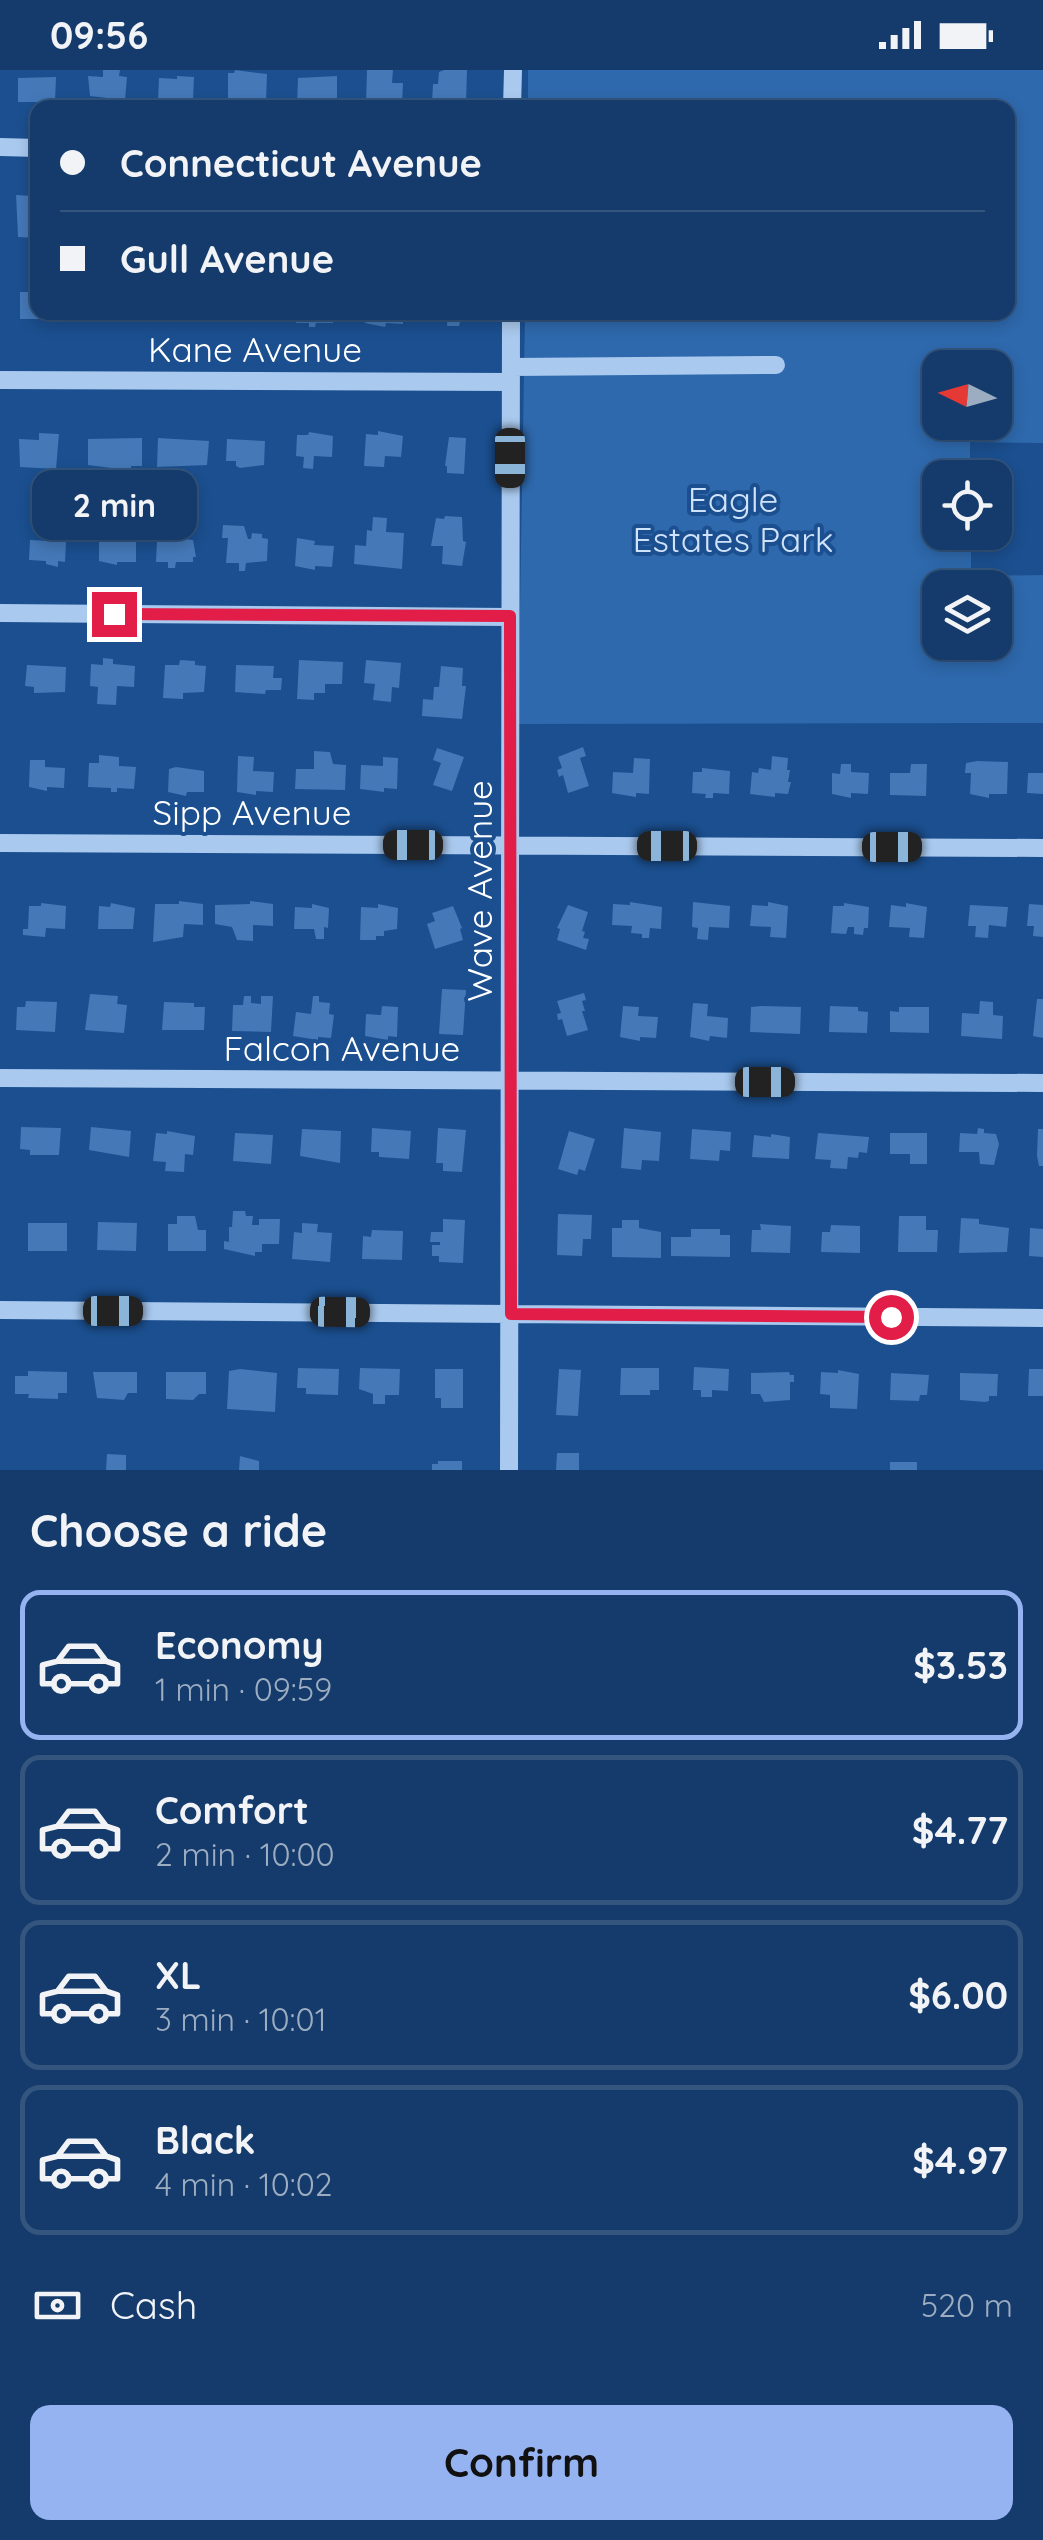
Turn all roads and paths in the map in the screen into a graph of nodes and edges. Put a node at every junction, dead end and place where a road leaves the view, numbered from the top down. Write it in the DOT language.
graph roads {
  1 [pos="512,70"];
  2 [pos="512,100"];
  3 [pos="0,147"];
  4 [pos="30,148"];
  5 [pos="511,320"];
  6 [pos="776,365"];
  7 [pos="511,374"];
  8 [pos="0,380"];
  9 [pos="0,613"];
  10 [pos="510,616"];
  11 [pos="0,843"];
  12 [pos="511,846"];
  13 [pos="1043,848"];
  14 [pos="0,1078"];
  15 [pos="512,1082"];
  16 [pos="1043,1083"];
  17 [pos="0,1310"];
  18 [pos="511,1314"];
  19 [pos="1043,1318"];
  20 [pos="509,1470"];
  1 -- 2 [label="street"];
  3 -- 4 [label="street"];
  5 -- 7 [label="street, Wave Avenue"];
  6 -- 7 [label="street, Kane Avenue"];
  7 -- 8 [label="street, Kane Avenue"];
  7 -- 10 [label="street, Wave Avenue"];
  9 -- 10 [label="street"];
  10 -- 12 [label="street, Wave Avenue"];
  11 -- 12 [label="street, Sipp Avenue"];
  12 -- 13 [label="street, Sipp Avenue"];
  12 -- 15 [label="street, Wave Avenue"];
  14 -- 15 [label="street, Falcon Avenue"];
  15 -- 16 [label="street, Falcon Avenue"];
  15 -- 18 [label="street, Wave Avenue"];
  17 -- 18 [label="street"];
  18 -- 19 [label="street"];
  18 -- 20 [label="street, Wave Avenue"];
}
